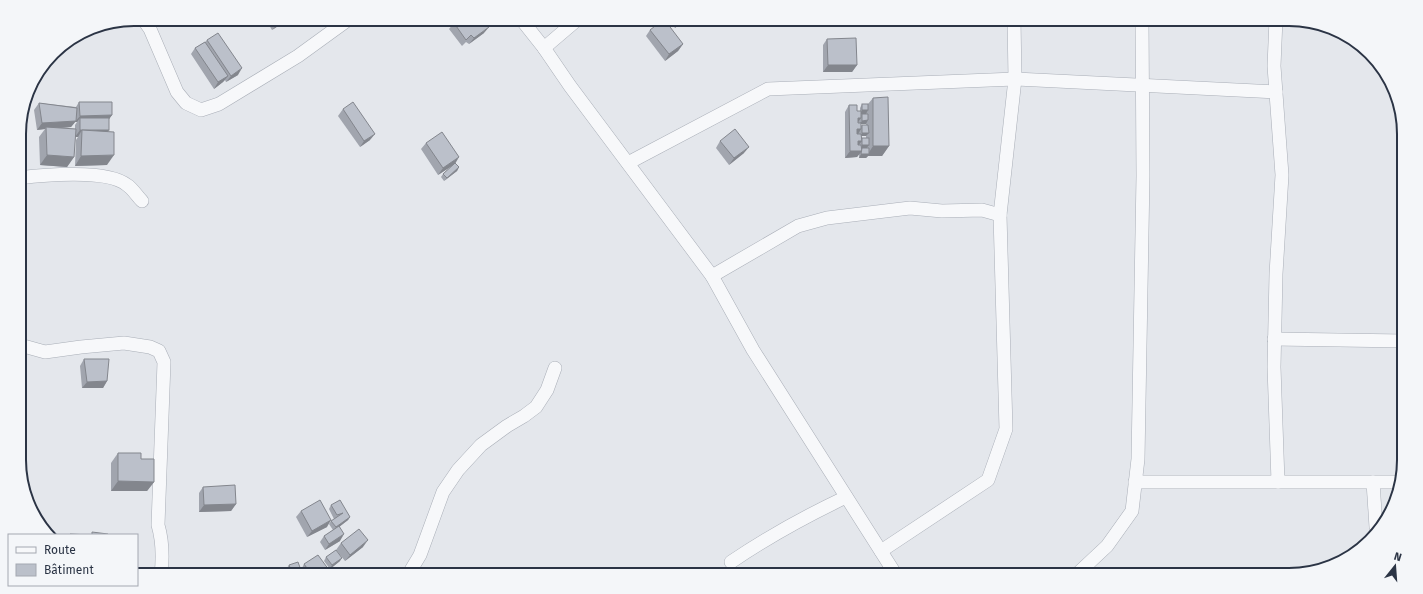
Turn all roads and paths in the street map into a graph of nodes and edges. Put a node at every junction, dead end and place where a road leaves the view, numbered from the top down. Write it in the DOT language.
graph roads {
  1 [pos="147,26"];
  2 [pos="339,26"];
  3 [pos="527,26"];
  4 [pos="570,26"];
  5 [pos="1014,26"];
  6 [pos="1142,26"];
  7 [pos="1276,26"];
  8 [pos="544,48"];
  9 [pos="1016,79"];
  10 [pos="1143,86"];
  11 [pos="1276,92"];
  12 [pos="628,163"];
  13 [pos="26,178"];
  14 [pos="142,201"];
  15 [pos="1000,215"];
  16 [pos="712,276"];
  17 [pos="1274,339"];
  18 [pos="1397,341"];
  19 [pos="26,347"];
  20 [pos="555,368"];
  21 [pos="1135,482"];
  22 [pos="1278,482"];
  23 [pos="1373,482"];
  24 [pos="1394,482"];
  25 [pos="846,497"];
  26 [pos="1376,525"];
  27 [pos="881,551"];
  28 [pos="731,562"];
  29 [pos="162,568"];
  30 [pos="412,568"];
  31 [pos="892,568"];
  32 [pos="1083,568"];
  1 -- 2 [label="street"];
  3 -- 8 [label="street"];
  4 -- 8 [label="street"];
  5 -- 9 [label="street"];
  6 -- 10 [label="street"];
  7 -- 11 [label="street"];
  8 -- 12 [label="street"];
  9 -- 10 [label="street"];
  9 -- 12 [label="street"];
  9 -- 15 [label="street"];
  10 -- 11 [label="street"];
  10 -- 21 [label="street"];
  11 -- 17 [label="street"];
  12 -- 16 [label="street"];
  13 -- 14 [label="street"];
  15 -- 16 [label="street"];
  15 -- 27 [label="street"];
  16 -- 25 [label="street"];
  17 -- 18 [label="street"];
  17 -- 22 [label="street"];
  19 -- 29 [label="street"];
  20 -- 30 [label="street"];
  21 -- 22 [label="street"];
  21 -- 32 [label="street"];
  22 -- 23 [label="street"];
  23 -- 24 [label="street"];
  23 -- 26 [label="street"];
  25 -- 27 [label="street"];
  25 -- 28 [label="street"];
  27 -- 31 [label="street"];
}
